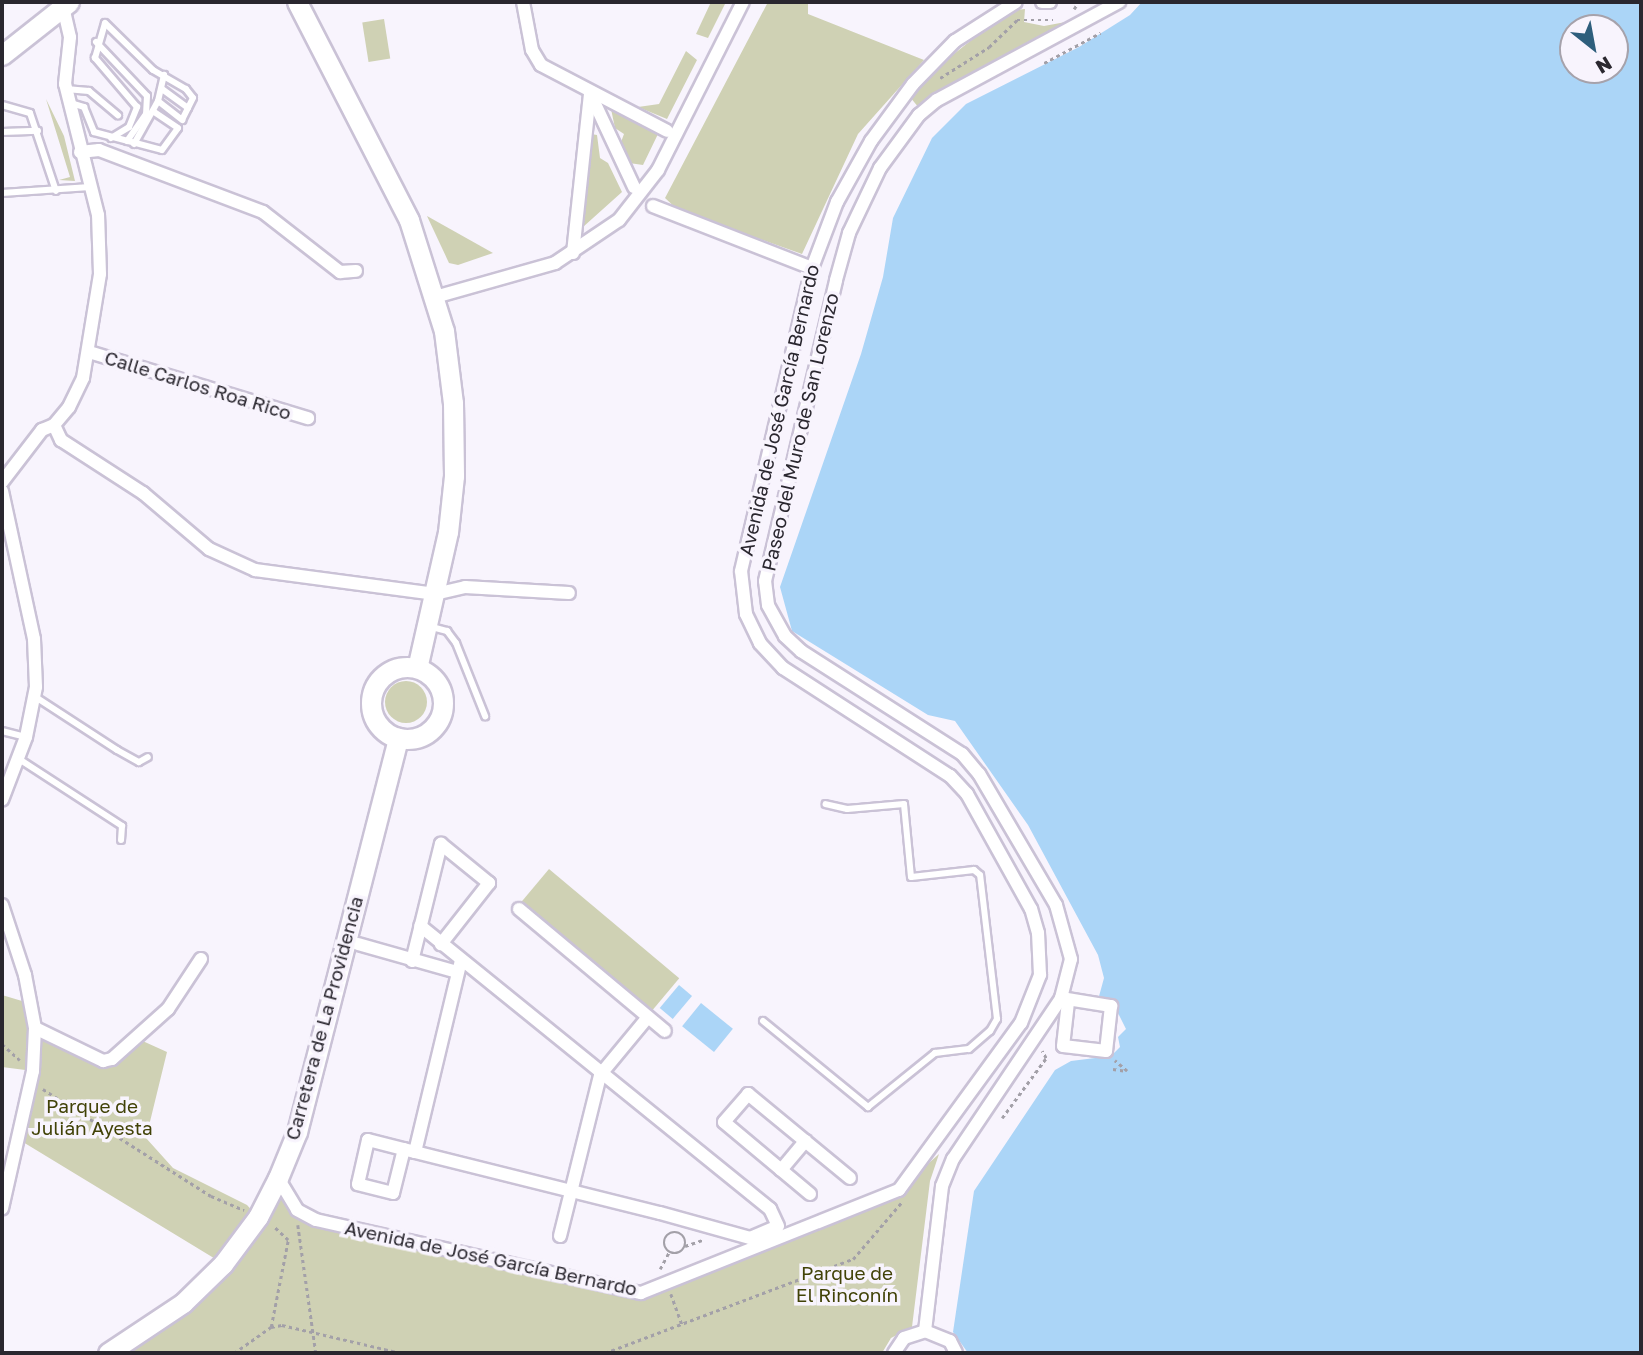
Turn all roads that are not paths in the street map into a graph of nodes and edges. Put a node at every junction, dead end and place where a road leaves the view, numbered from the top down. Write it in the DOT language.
graph roads {
  1 [pos="297,2"];
  2 [pos="523,2"];
  3 [pos="743,2"];
  4 [pos="1016,2"];
  5 [pos="1042,2"];
  6 [pos="1050,2"];
  7 [pos="1119,2"];
  8 [pos="66,4"];
  9 [pos="96,42"];
  10 [pos="2,55"];
  11 [pos="164,75"];
  12 [pos="66,89"];
  13 [pos="162,89"];
  14 [pos="590,93"];
  15 [pos="158,101"];
  16 [pos="69,103"];
  17 [pos="2,105"];
  18 [pos="188,108"];
  19 [pos="153,111"];
  20 [pos="118,116"];
  21 [pos="183,118"];
  22 [pos="178,128"];
  23 [pos="38,131"];
  24 [pos="667,131"];
  25 [pos="2,132"];
  26 [pos="111,138"];
  27 [pos="131,142"];
  28 [pos="80,152"];
  29 [pos="90,187"];
  30 [pos="634,187"];
  31 [pos="56,191"];
  32 [pos="2,193"];
  33 [pos="653,206"];
  34 [pos="573,253"];
  35 [pos="812,268"];
  36 [pos="356,271"];
  37 [pos="435,296"];
  38 [pos="89,352"];
  39 [pos="308,418"];
  40 [pos="54,425"];
  41 [pos="2,482"];
  42 [pos="2,491"];
  43 [pos="569,593"];
  44 [pos="435,594"];
  45 [pos="427,626"];
  46 [pos="417,668"];
  47 [pos="34,696"];
  48 [pos="485,716"];
  49 [pos="2,731"];
  50 [pos="26,737"];
  51 [pos="398,738"];
  52 [pos="148,757"];
  53 [pos="19,759"];
  54 [pos="2,800"];
  55 [pos="826,804"];
  56 [pos="121,840"];
  57 [pos="2,905"];
  58 [pos="519,909"];
  59 [pos="420,926"];
  60 [pos="358,944"];
  61 [pos="441,944"];
  62 [pos="201,959"];
  63 [pos="412,961"];
  64 [pos="459,966"];
  65 [pos="1064,1000"];
  66 [pos="648,1017"];
  67 [pos="763,1021"];
  68 [pos="35,1028"];
  69 [pos="666,1031"];
  70 [pos="600,1076"];
  71 [pos="806,1141"];
  72 [pos="410,1151"];
  73 [pos="781,1170"];
  74 [pos="278,1178"];
  75 [pos="850,1178"];
  76 [pos="572,1191"];
  77 [pos="810,1194"];
  78 [pos="2,1209"];
  79 [pos="560,1236"];
  80 [pos="925,1331"];
  81 [pos="108,1353"];
  82 [pos="894,1353"];
  83 [pos="956,1353"];
  1 -- 37 [label="street"];
  2 -- 14 [label="street"];
  3 -- 34 [label="street"];
  4 -- 35 [label="street, Avenida de José García Bernardo"];
  5 -- 6 [label="street"];
  7 -- 65 [label="street, Paseo del Muro de San Lorenzo"];
  8 -- 10 [label="street"];
  8 -- 12 [label="street"];
  9 -- 11 [label="lane"];
  9 -- 26 [label="lane"];
  9 -- 27 [label="lane"];
  11 -- 13 [label="lane"];
  11 -- 18 [label="lane"];
  12 -- 16 [label="street"];
  12 -- 20 [label="lane"];
  13 -- 15 [label="lane"];
  13 -- 18 [label="lane"];
  14 -- 24 [label="street"];
  14 -- 30 [label="street"];
  14 -- 34 [label="street"];
  15 -- 19 [label="lane"];
  15 -- 21 [label="lane"];
  16 -- 26 [label="lane"];
  16 -- 28 [label="street"];
  17 -- 23 [label="lane"];
  18 -- 21 [label="lane"];
  19 -- 22 [label="lane"];
  19 -- 27 [label="lane"];
  21 -- 22 [label="lane"];
  22 -- 27 [label="lane"];
  23 -- 25 [label="lane"];
  23 -- 31 [label="lane"];
  26 -- 27 [label="lane"];
  28 -- 29 [label="street"];
  28 -- 36 [label="street"];
  29 -- 31 [label="lane"];
  29 -- 38 [label="street"];
  31 -- 32 [label="lane"];
  33 -- 35 [label="street"];
  34 -- 37 [label="street"];
  35 -- 74 [label="street, Avenida de José García Bernardo"];
  37 -- 44 [label="street"];
  38 -- 39 [label="street, Calle Carlos Roa Rico"];
  38 -- 40 [label="street"];
  40 -- 41 [label="street"];
  40 -- 44 [label="street"];
  42 -- 47 [label="street"];
  43 -- 44 [label="street"];
  44 -- 45 [label="street"];
  45 -- 46 [label="street"];
  45 -- 48 [label="lane"];
  46 -- 51 [label="street"];
  46 -- 51 [label="street"];
  47 -- 50 [label="street"];
  47 -- 52 [label="lane"];
  49 -- 50 [label="lane"];
  50 -- 53 [label="street"];
  51 -- 74 [label="street, Carretera de La Providencia"];
  53 -- 54 [label="street"];
  53 -- 56 [label="lane"];
  55 -- 67 [label="lane"];
  57 -- 68 [label="street"];
  58 -- 66 [label="street"];
  59 -- 61 [label="street"];
  59 -- 61 [label="street"];
  59 -- 63 [label="street"];
  60 -- 63 [label="street"];
  61 -- 64 [label="street"];
  62 -- 68 [label="street"];
  63 -- 64 [label="street"];
  64 -- 70 [label="street"];
  64 -- 72 [label="street"];
  65 -- 65 [label="street, Paseo del Muro de San Lorenzo"];
  65 -- 80 [label="street, Paseo del Muro de San Lorenzo"];
  66 -- 69 [label="street"];
  66 -- 70 [label="street"];
  68 -- 78 [label="street"];
  70 -- 76 [label="street"];
  70 -- 76 [label="street"];
  71 -- 73 [label="street"];
  71 -- 73 [label="street"];
  71 -- 75 [label="street"];
  72 -- 72 [label="street"];
  72 -- 76 [label="street"];
  73 -- 77 [label="street"];
  74 -- 81 [label="street, Carretera de La Providencia"];
  76 -- 79 [label="street"];
  80 -- 82 [label="street"];
  80 -- 83 [label="street"];
}
